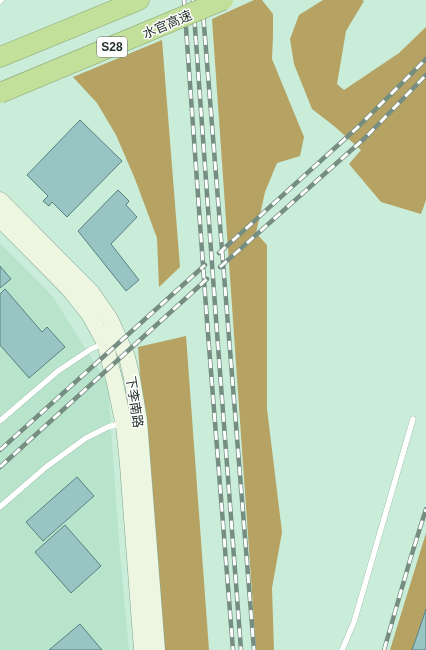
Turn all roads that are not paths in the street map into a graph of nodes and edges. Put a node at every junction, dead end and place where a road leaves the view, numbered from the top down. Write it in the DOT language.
graph roads {
  1 [pos="139,0"];
  2 [pos="223,0"];
  3 [pos="0,57"];
  4 [pos="0,93"];
  5 [pos="0,200"];
  6 [pos="0,219"];
  7 [pos="107,341"];
  8 [pos="128,363"];
  9 [pos="113,372"];
  10 [pos="413,419"];
  11 [pos="123,420"];
  12 [pos="0,421"];
  13 [pos="0,507"];
  14 [pos="142,650"];
  15 [pos="157,650"];
  16 [pos="342,650"];
  1 -- 3 [label="highway, S28"];
  2 -- 4 [label="highway, 水官高速 / S28, bridge"];
  5 -- 7 [label="main road, 下李南路"];
  6 -- 7 [label="main road, 下李南路"];
  7 -- 8 [label="main road, 下李南路"];
  7 -- 9 [label="main road, 下李南路"];
  7 -- 12 [label="lane"];
  8 -- 9 [label="main road"];
  8 -- 15 [label="main road, 下李南路"];
  9 -- 11 [label="main road, 下李南路"];
  10 -- 16 [label="lane"];
  11 -- 13 [label="lane"];
  11 -- 14 [label="main road, 下李南路"];
}
